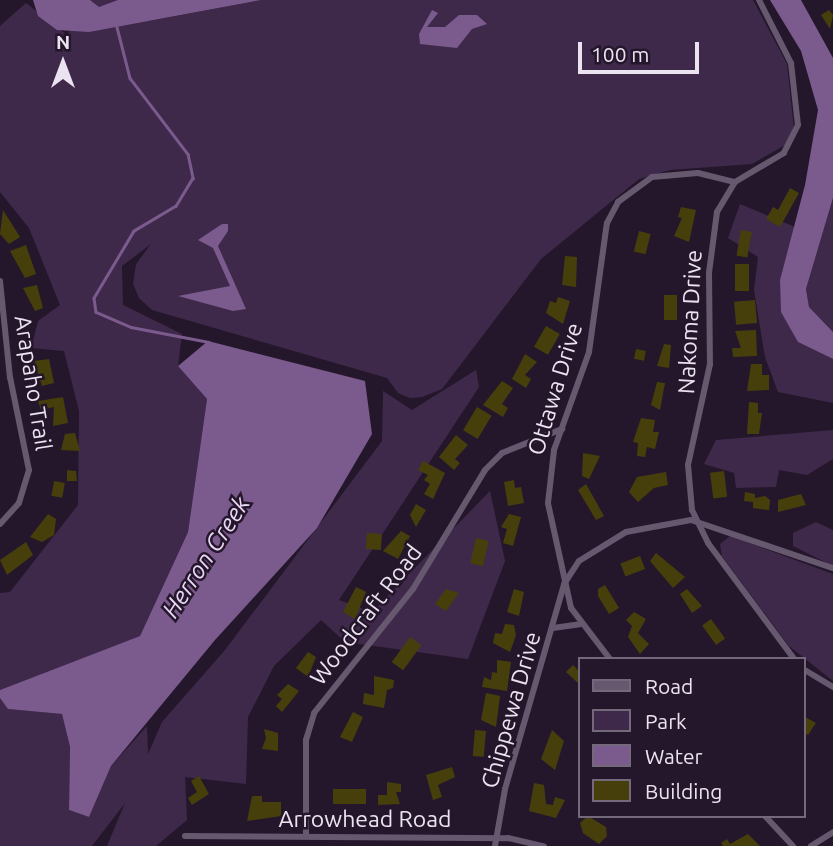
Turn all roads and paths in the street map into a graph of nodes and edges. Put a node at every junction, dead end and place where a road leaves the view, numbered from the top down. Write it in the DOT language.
graph roads {
  1 [pos="759,0"];
  2 [pos="734,182"];
  3 [pos="0,281"];
  4 [pos="9,371"];
  5 [pos="0,373"];
  6 [pos="562,429"];
  7 [pos="696,521"];
  8 [pos="0,524"];
  9 [pos="833,568"];
  10 [pos="564,584"];
  11 [pos="580,624"];
  12 [pos="553,628"];
  13 [pos="608,657"];
  14 [pos="792,657"];
  15 [pos="805,670"];
  16 [pos="833,687"];
  17 [pos="767,818"];
  18 [pos="833,832"];
  19 [pos="185,836"];
  20 [pos="306,836"];
  21 [pos="495,838"];
  22 [pos="495,846"];
  23 [pos="544,846"];
  24 [pos="793,846"];
  25 [pos="811,846"];
  1 -- 2 [label="street"];
  2 -- 6 [label="street, Ottawa Drive"];
  2 -- 7 [label="street, Nakoma Drive"];
  3 -- 4 [label="street, Arapaho Trail"];
  4 -- 5 [label="street"];
  4 -- 8 [label="street, Arapaho Trail"];
  6 -- 10 [label="street, Ottawa Drive"];
  6 -- 20 [label="street, Woodcraft Road"];
  7 -- 9 [label="street"];
  7 -- 10 [label="street"];
  7 -- 14 [label="street, Nakoma Drive"];
  10 -- 11 [label="street, Ottawa Drive"];
  10 -- 12 [label="street, Chippewa Drive"];
  11 -- 12 [label="street"];
  11 -- 13 [label="street, Ottawa Drive"];
  12 -- 21 [label="street, Chippewa Drive"];
  15 -- 16 [label="street"];
  17 -- 24 [label="street"];
  18 -- 25 [label="street"];
  19 -- 20 [label="street, Arrowhead Road"];
  20 -- 21 [label="street, Arrowhead Road"];
  21 -- 22 [label="street, Chippewa Drive"];
  21 -- 23 [label="street, Arrowhead Road"];
}
